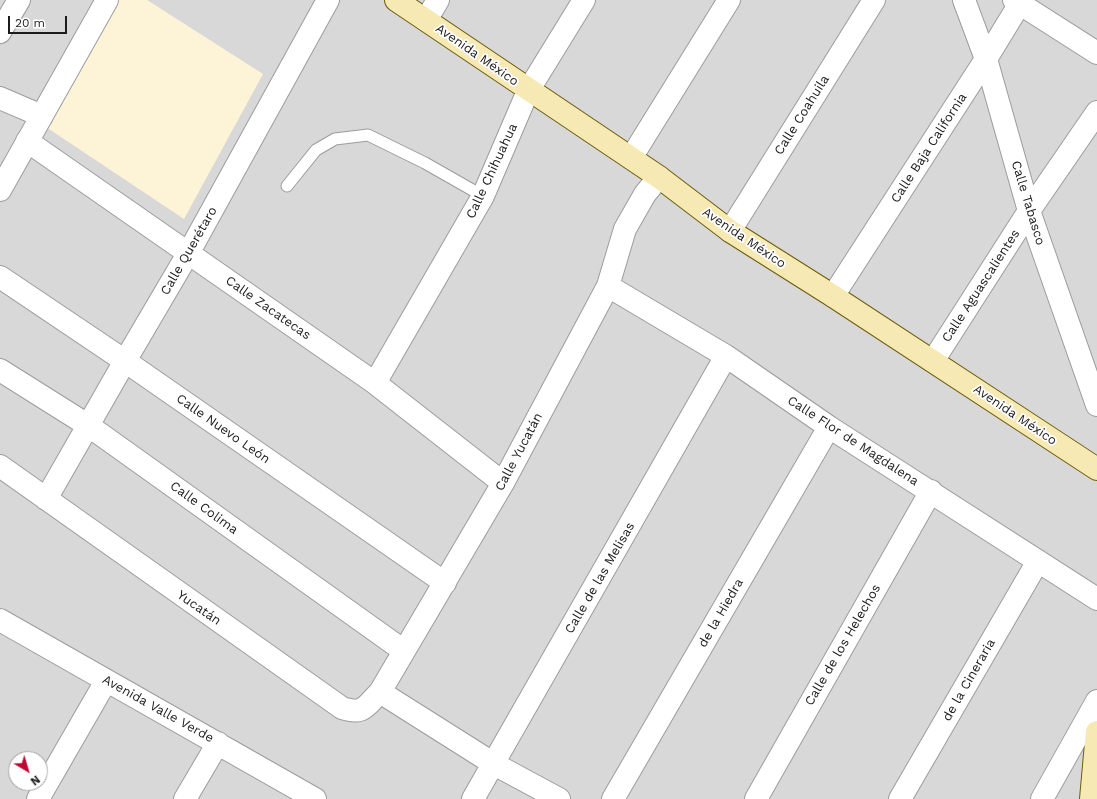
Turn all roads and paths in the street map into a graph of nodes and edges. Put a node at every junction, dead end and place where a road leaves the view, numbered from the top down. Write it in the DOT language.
graph roads {
  1 [pos="19,0"];
  2 [pos="106,0"];
  3 [pos="328,0"];
  4 [pos="396,0"];
  5 [pos="438,0"];
  6 [pos="584,0"];
  7 [pos="729,0"];
  8 [pos="874,0"];
  9 [pos="964,0"];
  10 [pos="1018,1"];
  11 [pos="426,20"];
  12 [pos="0,32"];
  13 [pos="1097,53"];
  14 [pos="986,59"];
  15 [pos="528,90"];
  16 [pos="0,98"];
  17 [pos="1097,112"];
  18 [pos="42,116"];
  19 [pos="27,141"];
  20 [pos="631,158"];
  21 [pos="659,177"];
  22 [pos="287,186"];
  23 [pos="0,190"];
  24 [pos="483,196"];
  25 [pos="1029,211"];
  26 [pos="730,231"];
  27 [pos="189,252"];
  28 [pos="0,277"];
  29 [pos="608,286"];
  30 [pos="834,296"];
  31 [pos="726,356"];
  32 [pos="125,361"];
  33 [pos="934,361"];
  34 [pos="0,370"];
  35 [pos="375,383"];
  36 [pos="1097,405"];
  37 [pos="89,426"];
  38 [pos="829,427"];
  39 [pos="0,466"];
  40 [pos="1097,469"];
  41 [pos="503,483"];
  42 [pos="931,491"];
  43 [pos="46,499"];
  44 [pos="1038,561"];
  45 [pos="445,583"];
  46 [pos="1097,599"];
  47 [pos="1,622"];
  48 [pos="404,651"];
  49 [pos="106,680"];
  50 [pos="380,692"];
  51 [pos="1097,701"];
  52 [pos="355,712"];
  53 [pos="1097,732"];
  54 [pos="218,743"];
  55 [pos="494,764"];
  56 [pos="38,799"];
  57 [pos="186,799"];
  58 [pos="315,799"];
  59 [pos="472,799"];
  60 [pos="559,799"];
  61 [pos="613,799"];
  62 [pos="756,799"];
  63 [pos="900,799"];
  64 [pos="1042,799"];
  65 [pos="1091,799"];
  1 -- 12 [label="street"];
  2 -- 18 [label="street"];
  3 -- 27 [label="street, Calle Querétaro"];
  4 -- 11 [label="street, Avenida México"];
  5 -- 11 [label="street"];
  6 -- 15 [label="street, Calle Chihuahua"];
  7 -- 20 [label="street"];
  8 -- 26 [label="street, Calle Coahuila"];
  9 -- 14 [label="street, Calle Tabasco"];
  10 -- 13 [label="street"];
  10 -- 14 [label="street, Calle Baja California"];
  11 -- 15 [label="street, Avenida México"];
  14 -- 25 [label="street, Calle Tabasco"];
  14 -- 30 [label="street, Calle Baja California"];
  15 -- 20 [label="street, Avenida México"];
  15 -- 24 [label="street, Calle Chihuahua"];
  16 -- 18 [label="street"];
  17 -- 25 [label="street, Calle Aguascalientes"];
  18 -- 19 [label="street"];
  19 -- 23 [label="street"];
  19 -- 27 [label="street, Calle Zacatecas"];
  20 -- 21 [label="street, Avenida México"];
  21 -- 26 [label="street, Avenida México"];
  21 -- 29 [label="street, Calle Yucatán"];
  22 -- 24 [label="lane"];
  24 -- 35 [label="street, Calle Chihuahua"];
  25 -- 33 [label="street, Calle Aguascalientes"];
  25 -- 36 [label="street, Calle Tabasco"];
  26 -- 30 [label="street, Avenida México"];
  27 -- 32 [label="street, Calle Querétaro"];
  27 -- 35 [label="street, Calle Zacatecas"];
  28 -- 32 [label="street, Calle Nuevo León"];
  29 -- 31 [label="street, Calle Flor de Magdalena"];
  29 -- 41 [label="street, Calle Yucatán"];
  30 -- 33 [label="street, Avenida México"];
  31 -- 38 [label="street, Calle Flor de Magdalena"];
  31 -- 55 [label="street, Calle de las Melisas"];
  32 -- 37 [label="street, Calle Querétaro"];
  32 -- 45 [label="street, Calle Nuevo León"];
  33 -- 40 [label="street, Avenida México"];
  34 -- 37 [label="street, Calle Colima"];
  35 -- 41 [label="street, Calle Zacatecas"];
  37 -- 43 [label="street, Calle Querétaro"];
  37 -- 48 [label="street, Calle Colima"];
  38 -- 42 [label="street, Calle Flor de Magdalena"];
  38 -- 61 [label="street, de la Hiedra"];
  39 -- 43 [label="street, Yucatán"];
  41 -- 45 [label="street, Calle Yucatán"];
  42 -- 44 [label="street, Calle Flor de Magdalena"];
  42 -- 62 [label="street, Calle de los Helechos"];
  43 -- 52 [label="street, Yucatán"];
  44 -- 46 [label="street, Calle Flor de Magdalena"];
  44 -- 63 [label="street, de la Cineraria"];
  45 -- 48 [label="street, Calle Yucatán"];
  47 -- 49 [label="street, Avenida Valle Verde"];
  48 -- 50 [label="street, Calle Yucatán"];
  49 -- 54 [label="street, Avenida Valle Verde"];
  49 -- 56 [label="street"];
  50 -- 52 [label="street, Calle Yucatán"];
  50 -- 55 [label="street"];
  51 -- 64 [label="street"];
  53 -- 65 [label="street"];
  54 -- 57 [label="street"];
  54 -- 58 [label="street, Avenida Valle Verde"];
  55 -- 59 [label="street, Calle de las Melisas"];
  55 -- 60 [label="street"];
}
